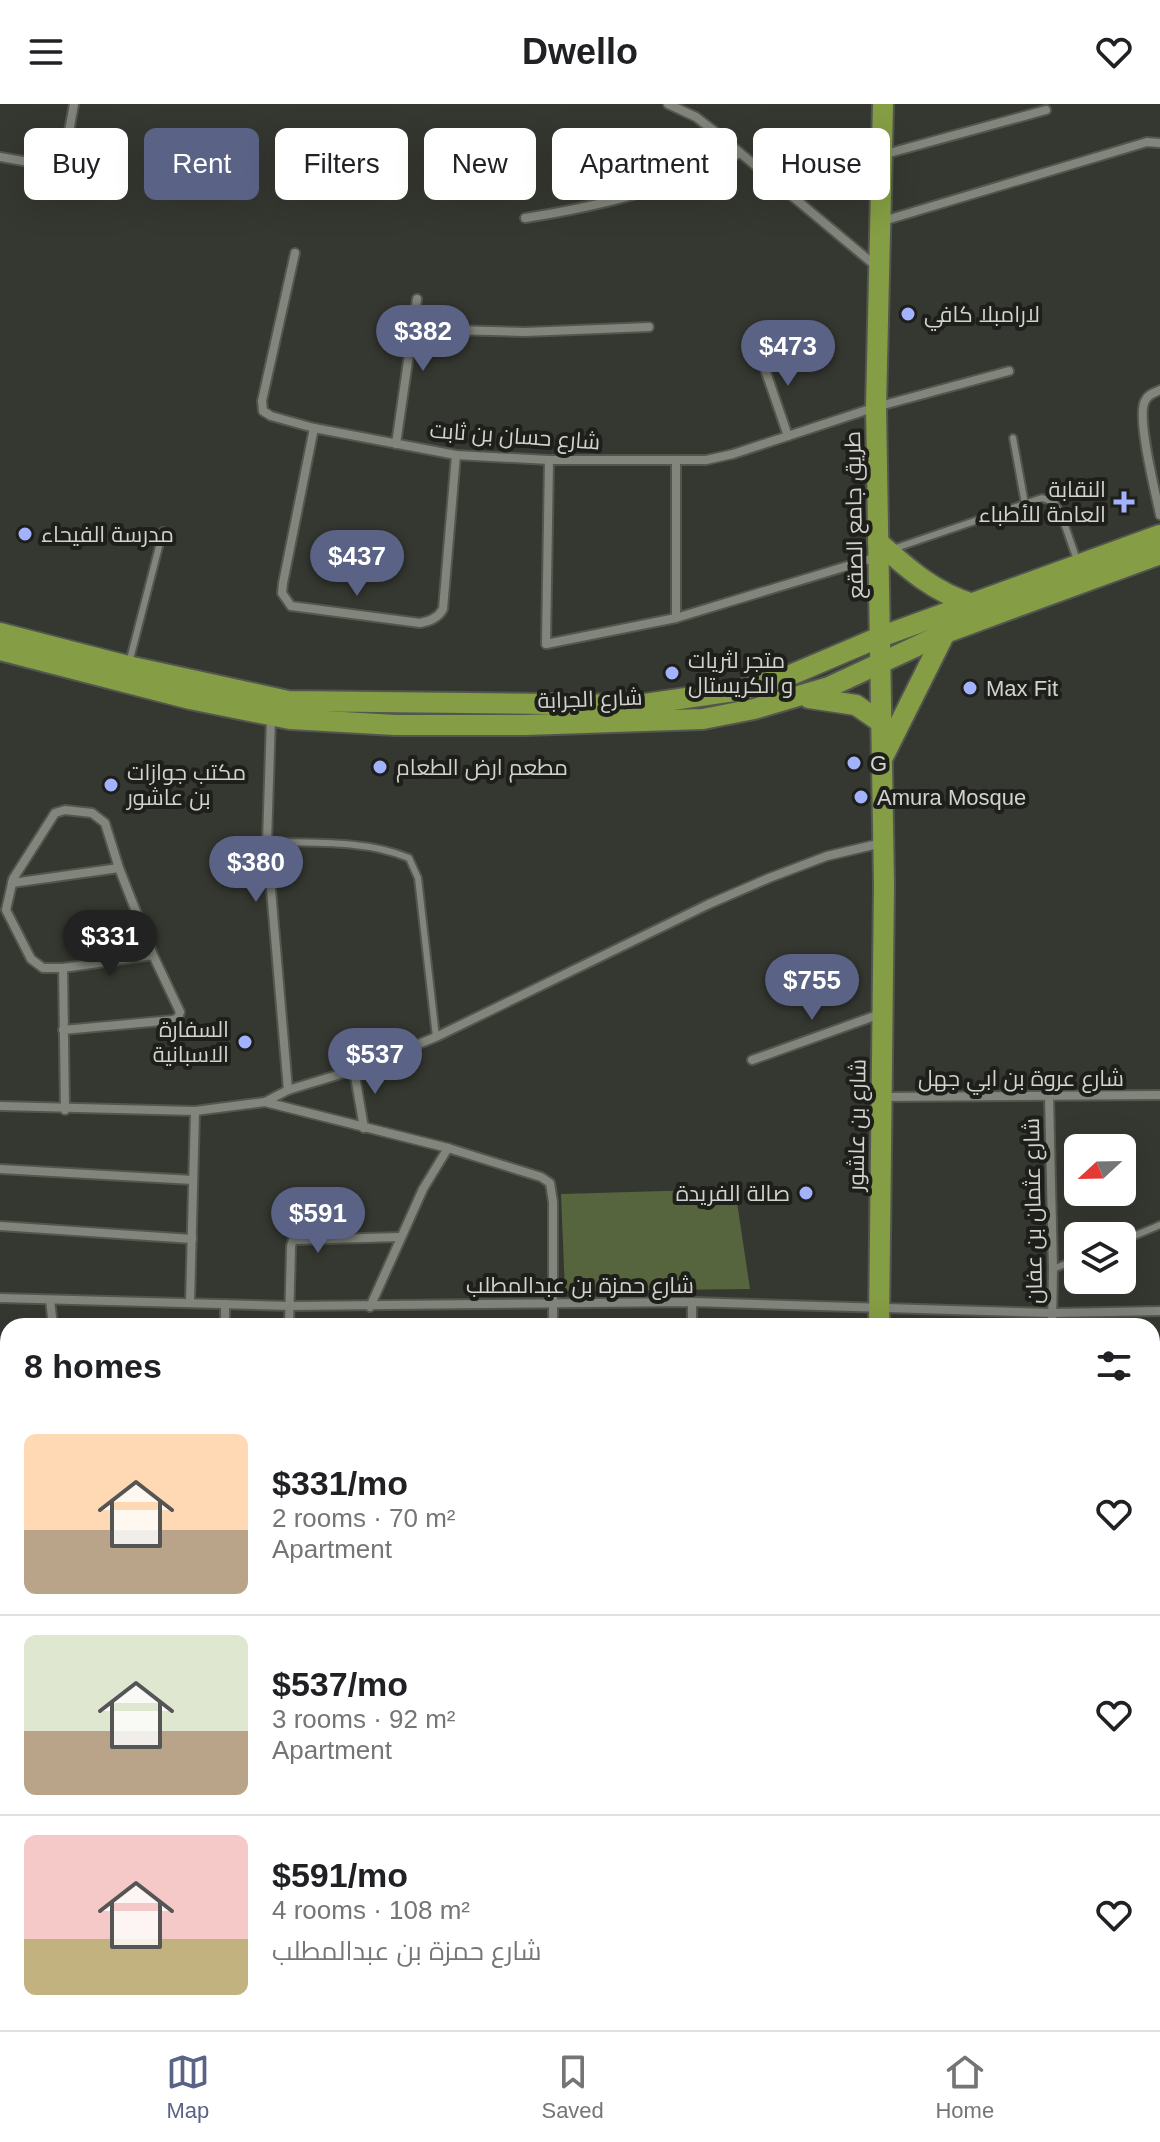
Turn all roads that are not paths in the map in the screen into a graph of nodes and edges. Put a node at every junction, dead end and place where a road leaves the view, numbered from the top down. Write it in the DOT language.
graph roads {
  1 [pos="74,104"];
  2 [pos="668,104"];
  3 [pos="883,104"];
  4 [pos="1046,110"];
  5 [pos="882,128"];
  6 [pos="1160,143"];
  7 [pos="740,153"];
  8 [pos="890,153"];
  9 [pos="0,157"];
  10 [pos="880,200"];
  11 [pos="525,218"];
  12 [pos="879,223"];
  13 [pos="295,253"];
  14 [pos="878,268"];
  15 [pos="417,299"];
  16 [pos="649,327"];
  17 [pos="414,329"];
  18 [pos="758,349"];
  19 [pos="1009,371"];
  20 [pos="1160,390"];
  21 [pos="876,407"];
  22 [pos="314,428"];
  23 [pos="788,436"];
  24 [pos="1013,438"];
  25 [pos="396,444"];
  26 [pos="456,455"];
  27 [pos="549,460"];
  28 [pos="676,460"];
  29 [pos="1025,504"];
  30 [pos="1160,515"];
  31 [pos="163,531"];
  32 [pos="1160,535"];
  33 [pos="882,550"];
  34 [pos="1160,554"];
  35 [pos="1078,564"];
  36 [pos="973,604"];
  37 [pos="676,618"];
  38 [pos="0,633"];
  39 [pos="945,633"];
  40 [pos="880,637"];
  41 [pos="12,647"];
  42 [pos="880,665"];
  43 [pos="128,666"];
  44 [pos="793,698"];
  45 [pos="271,717"];
  46 [pos="879,721"];
  47 [pos="881,761"];
  48 [pos="267,842"];
  49 [pos="883,843"];
  50 [pos="119,868"];
  51 [pos="12,883"];
  52 [pos="3,909"];
  53 [pos="153,955"];
  54 [pos="63,968"];
  55 [pos="884,1013"];
  56 [pos="63,1030"];
  57 [pos="436,1037"];
  58 [pos="752,1060"];
  59 [pos="354,1070"];
  60 [pos="288,1090"];
  61 [pos="1160,1095"];
  62 [pos="1049,1096"];
  63 [pos="881,1097"];
  64 [pos="265,1102"];
  65 [pos="0,1106"];
  66 [pos="65,1110"];
  67 [pos="195,1111"];
  68 [pos="364,1128"];
  69 [pos="448,1148"];
  70 [pos="0,1169"];
  71 [pos="193,1180"];
  72 [pos="1160,1225"];
  73 [pos="0,1226"];
  74 [pos="1136,1235"];
  75 [pos="400,1237"];
  76 [pos="192,1239"];
  77 [pos="1064,1265"];
  78 [pos="1053,1269"];
  79 [pos="0,1298"];
  80 [pos="50,1300"];
  81 [pos="552,1301"];
  82 [pos="692,1302"];
  83 [pos="190,1303"];
  84 [pos="225,1304"];
  85 [pos="290,1306"];
  86 [pos="370,1307"];
  87 [pos="1160,1311"];
  88 [pos="1052,1313"];
  89 [pos="879,1316"];
  90 [pos="52,1318"];
  91 [pos="225,1318"];
  92 [pos="289,1318"];
  93 [pos="553,1318"];
  94 [pos="692,1318"];
  95 [pos="1052,1318"];
  1 -- 9 [label="street"];
  2 -- 7 [label="street"];
  3 -- 5 [label="main road, طريق جامع الصقع"];
  4 -- 8 [label="street"];
  6 -- 12 [label="street"];
  7 -- 11 [label="street"];
  7 -- 14 [label="street"];
  10 -- 12 [label="main road, طريق جامع الصقع"];
  12 -- 14 [label="main road, طريق جامع الصقع"];
  13 -- 22 [label="street, شارع حسان بن ثابت"];
  14 -- 21 [label="main road, طريق جامع الصقع"];
  15 -- 17 [label="street"];
  16 -- 17 [label="street"];
  17 -- 25 [label="street"];
  18 -- 23 [label="street"];
  19 -- 21 [label="street, شارع حسان بن ثابت"];
  20 -- 30 [label="street"];
  21 -- 23 [label="street, شارع حسان بن ثابت"];
  21 -- 33 [label="main road, طريق جامع الصقع"];
  22 -- 25 [label="street, شارع حسان بن ثابت"];
  22 -- 26 [label="street"];
  23 -- 28 [label="street, شارع حسان بن ثابت"];
  24 -- 29 [label="lane"];
  25 -- 26 [label="street, شارع حسان بن ثابت"];
  26 -- 27 [label="street, شارع حسان بن ثابت"];
  27 -- 28 [label="street, شارع حسان بن ثابت"];
  27 -- 37 [label="street"];
  28 -- 37 [label="street"];
  29 -- 33 [label="lane"];
  29 -- 35 [label="lane"];
  31 -- 43 [label="lane"];
  32 -- 35 [label="main road, شارع الجرابة"];
  33 -- 36 [label="main road"];
  33 -- 37 [label="street"];
  33 -- 40 [label="main road, طريق جامع الصقع"];
  34 -- 39 [label="main road, شارع الجرابة"];
  35 -- 36 [label="main road, شارع الجرابة"];
  36 -- 40 [label="main road, شارع الجرابة"];
  38 -- 41 [label="main road, شارع الجرابة"];
  39 -- 42 [label="main road, شارع الجرابة"];
  39 -- 47 [label="main road"];
  40 -- 42 [label="main road, شارع بن عاشور"];
  40 -- 43 [label="main road, شارع الجرابة"];
  41 -- 43 [label="main road, شارع الجرابة"];
  41 -- 45 [label="main road, شارع الجرابة"];
  42 -- 44 [label="main road, شارع الجرابة"];
  42 -- 46 [label="main road, شارع بن عاشور"];
  44 -- 45 [label="main road, شارع الجرابة"];
  44 -- 46 [label="main road"];
  45 -- 48 [label="street"];
  46 -- 47 [label="main road, شارع بن عاشور"];
  47 -- 49 [label="main road, شارع بن عاشور"];
  48 -- 57 [label="lane"];
  48 -- 60 [label="street"];
  49 -- 55 [label="main road, شارع بن عاشور"];
  49 -- 57 [label="street"];
  50 -- 51 [label="street"];
  50 -- 51 [label="street"];
  50 -- 53 [label="street"];
  51 -- 52 [label="street"];
  52 -- 54 [label="street"];
  53 -- 54 [label="street"];
  53 -- 56 [label="street"];
  54 -- 56 [label="street"];
  55 -- 58 [label="street"];
  55 -- 63 [label="main road, شارع بن عاشور"];
  56 -- 66 [label="street"];
  57 -- 59 [label="street"];
  59 -- 60 [label="street"];
  59 -- 68 [label="street"];
  60 -- 64 [label="street"];
  61 -- 62 [label="street, شارع عروة بن ابي جهل"];
  62 -- 63 [label="street, شارع عروة بن ابي جهل"];
  62 -- 78 [label="street, شارع عثمان بن عفان"];
  63 -- 89 [label="main road, شارع بن عاشور"];
  64 -- 67 [label="street"];
  64 -- 68 [label="street"];
  65 -- 66 [label="street"];
  66 -- 67 [label="street"];
  67 -- 71 [label="street"];
  68 -- 69 [label="street"];
  69 -- 75 [label="street"];
  69 -- 81 [label="street"];
  70 -- 71 [label="street"];
  71 -- 76 [label="street"];
  72 -- 74 [label="lane"];
  73 -- 76 [label="street"];
  75 -- 85 [label="street"];
  75 -- 86 [label="street"];
  76 -- 83 [label="street"];
  77 -- 78 [label="lane"];
  78 -- 88 [label="street, شارع عثمان بن عفان"];
  79 -- 80 [label="street, شارع حمزة بن عبدالمطلب"];
  80 -- 83 [label="street, شارع حمزة بن عبدالمطلب"];
  80 -- 90 [label="street"];
  81 -- 82 [label="street, شارع حمزة بن عبدالمطلب"];
  81 -- 86 [label="street, شارع حمزة بن عبدالمطلب"];
  81 -- 93 [label="street"];
  82 -- 89 [label="street, شارع حمزة بن عبدالمطلب"];
  82 -- 94 [label="street"];
  83 -- 84 [label="street, شارع حمزة بن عبدالمطلب"];
  84 -- 85 [label="street, شارع حمزة بن عبدالمطلب"];
  84 -- 91 [label="street"];
  85 -- 86 [label="street, شارع حمزة بن عبدالمطلب"];
  85 -- 92 [label="street"];
  87 -- 88 [label="street, شارع حمزة بن عبدالمطلب"];
  88 -- 89 [label="street, شارع حمزة بن عبدالمطلب"];
  88 -- 95 [label="street, شارع عثمان بن عفان"];
}
